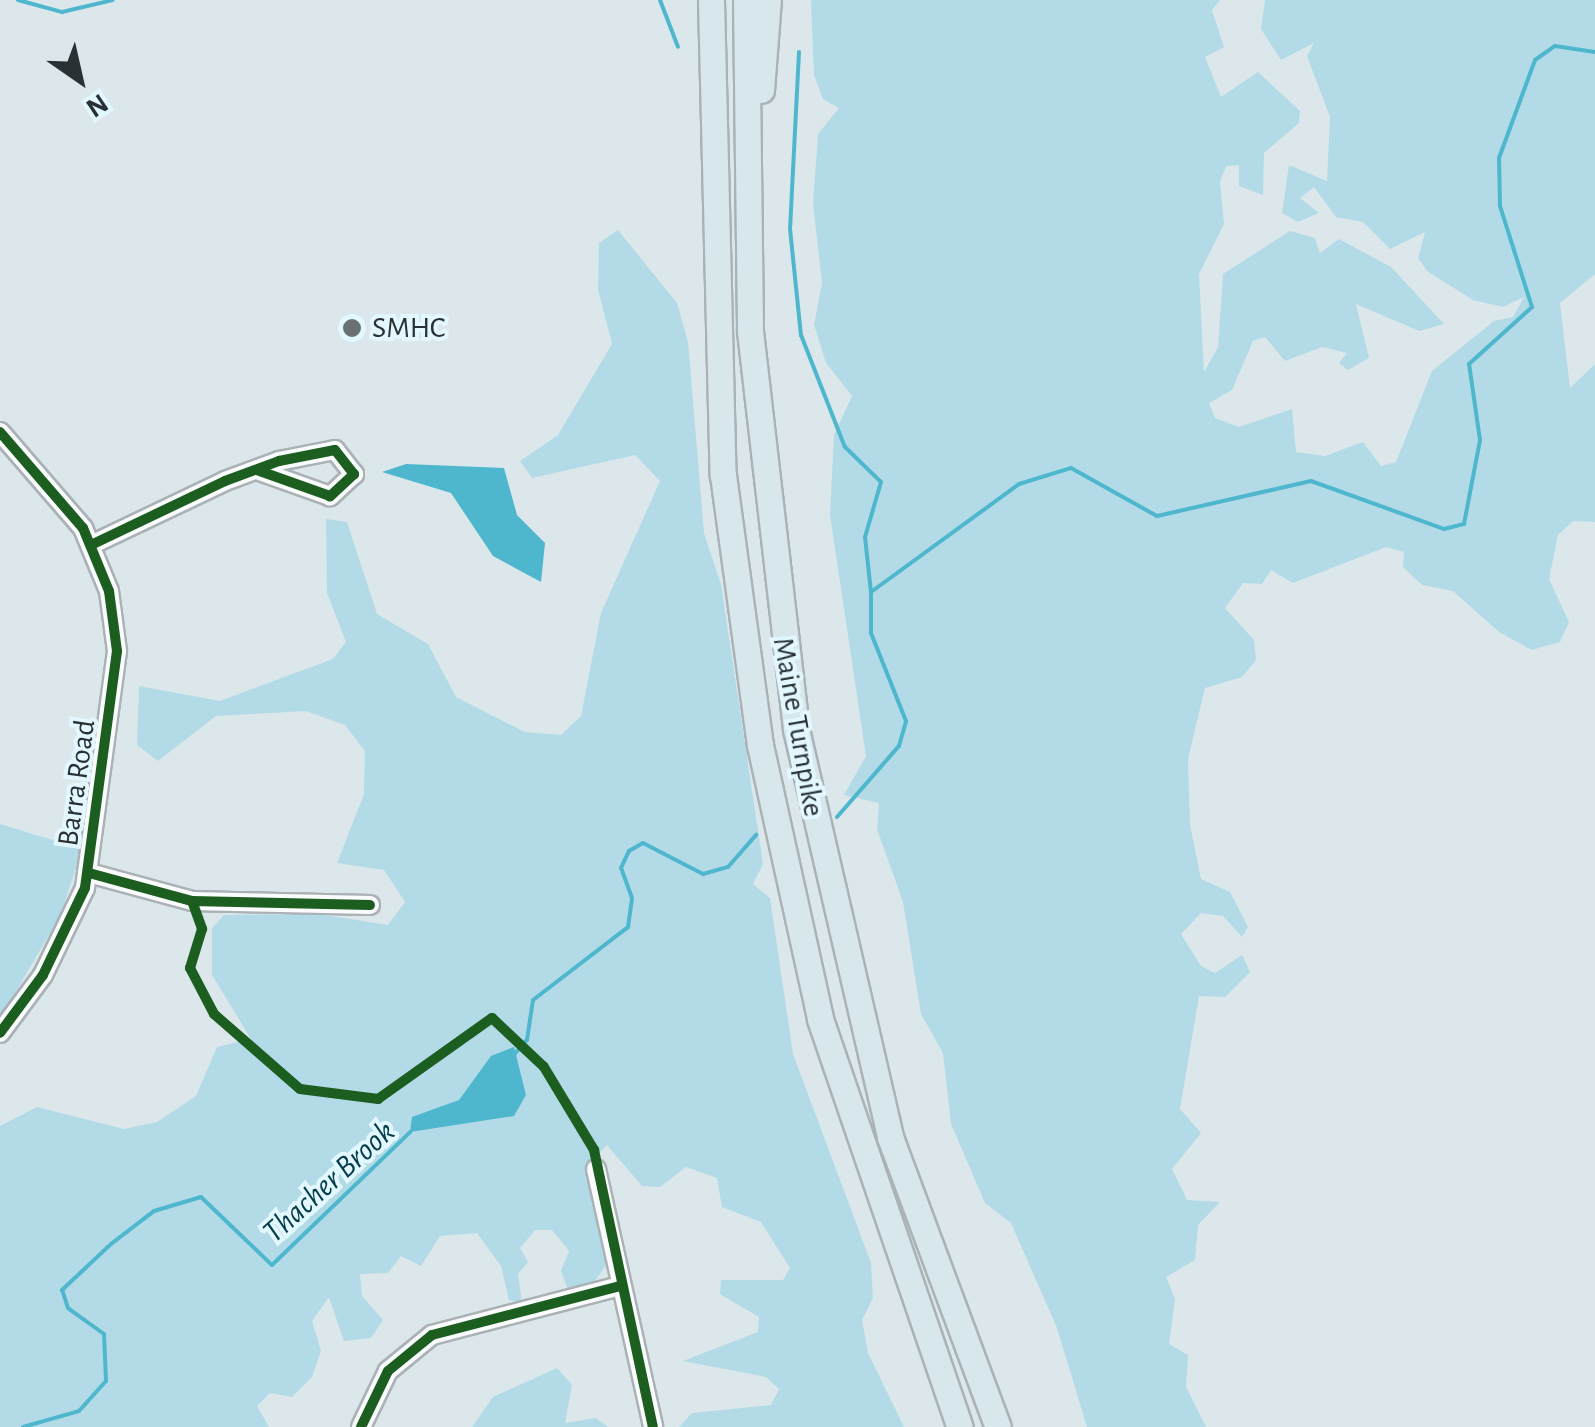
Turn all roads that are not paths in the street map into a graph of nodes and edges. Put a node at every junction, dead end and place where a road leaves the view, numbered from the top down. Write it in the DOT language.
graph roads {
  1 [pos="711,0"];
  2 [pos="746,0"];
  3 [pos="768,0"];
  4 [pos="746,129"];
  5 [pos="0,432"];
  6 [pos="328,451"];
  7 [pos="257,470"];
  8 [pos="322,494"];
  9 [pos="91,545"];
  10 [pos="89,874"];
  11 [pos="370,905"];
  12 [pos="0,1033"];
  13 [pos="596,1169"];
  14 [pos="620,1286"];
  15 [pos="361,1427"];
  16 [pos="654,1427"];
  17 [pos="960,1427"];
  18 [pos="998,1427"];
  1 -- 17 [label="highway, Maine Turnpike"];
  2 -- 4 [label="highway, Maine Turnpike"];
  3 -- 4 [label="highway"];
  4 -- 18 [label="highway, Maine Turnpike"];
  5 -- 9 [label="street, Barra Road"];
  6 -- 7 [label="street"];
  6 -- 8 [label="street"];
  6 -- 8 [label="street"];
  7 -- 8 [label="street"];
  7 -- 9 [label="street"];
  9 -- 10 [label="street, Barra Road"];
  10 -- 11 [label="street"];
  10 -- 12 [label="street, Barra Road"];
  13 -- 14 [label="street"];
  14 -- 15 [label="street"];
  14 -- 16 [label="street"];
}
